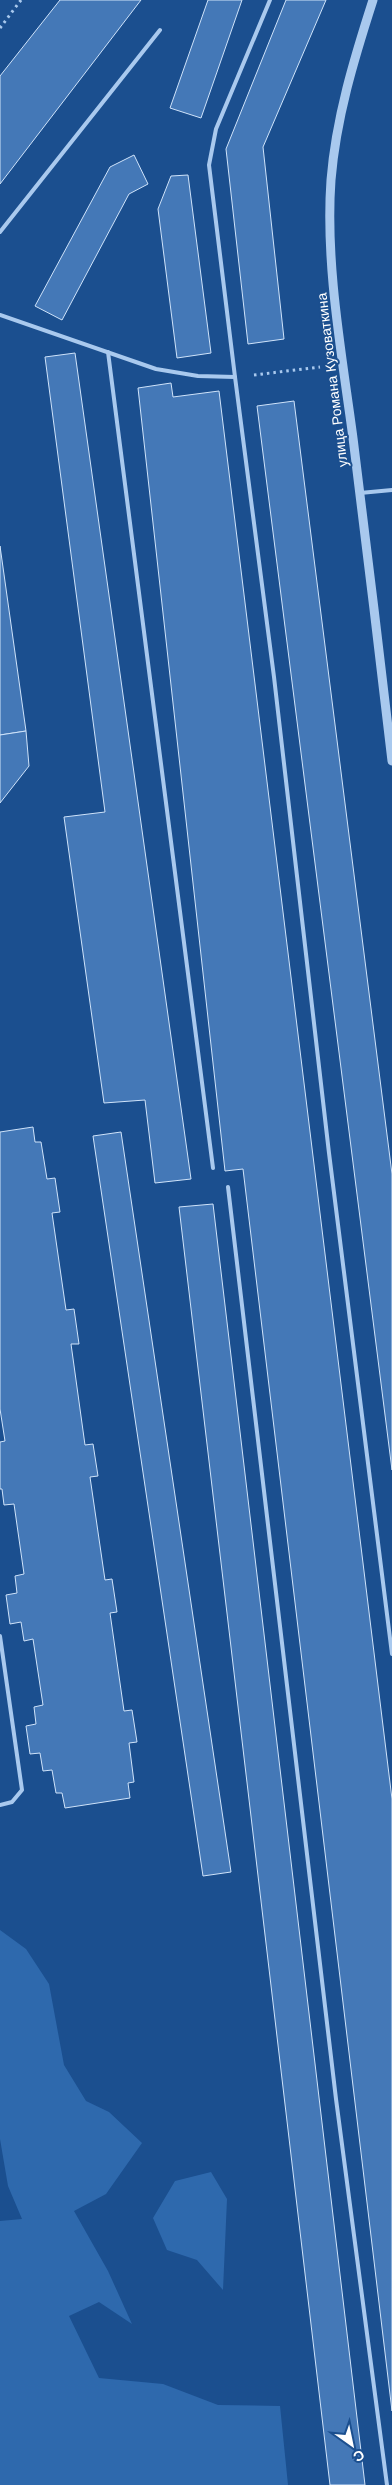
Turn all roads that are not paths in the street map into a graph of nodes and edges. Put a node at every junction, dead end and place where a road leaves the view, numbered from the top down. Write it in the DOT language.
graph roads {
  1 [pos="270,0"];
  2 [pos="373,0"];
  3 [pos="160,30"];
  4 [pos="0,232"];
  5 [pos="0,315"];
  6 [pos="108,352"];
  7 [pos="235,377"];
  8 [pos="392,490"];
  9 [pos="360,493"];
  10 [pos="392,761"];
  11 [pos="213,1168"];
  12 [pos="228,1187"];
  13 [pos="0,1636"];
  14 [pos="392,1654"];
  15 [pos="0,1805"];
  16 [pos="387,2485"];
  1 -- 7 [label="lane"];
  2 -- 9 [label="street, улица Романа Кузоваткина"];
  3 -- 4 [label="lane"];
  5 -- 6 [label="lane"];
  6 -- 7 [label="lane"];
  6 -- 11 [label="lane"];
  7 -- 14 [label="lane"];
  8 -- 9 [label="lane"];
  9 -- 10 [label="street, улица Романа Кузоваткина"];
  12 -- 16 [label="lane"];
  13 -- 15 [label="lane"];
}
